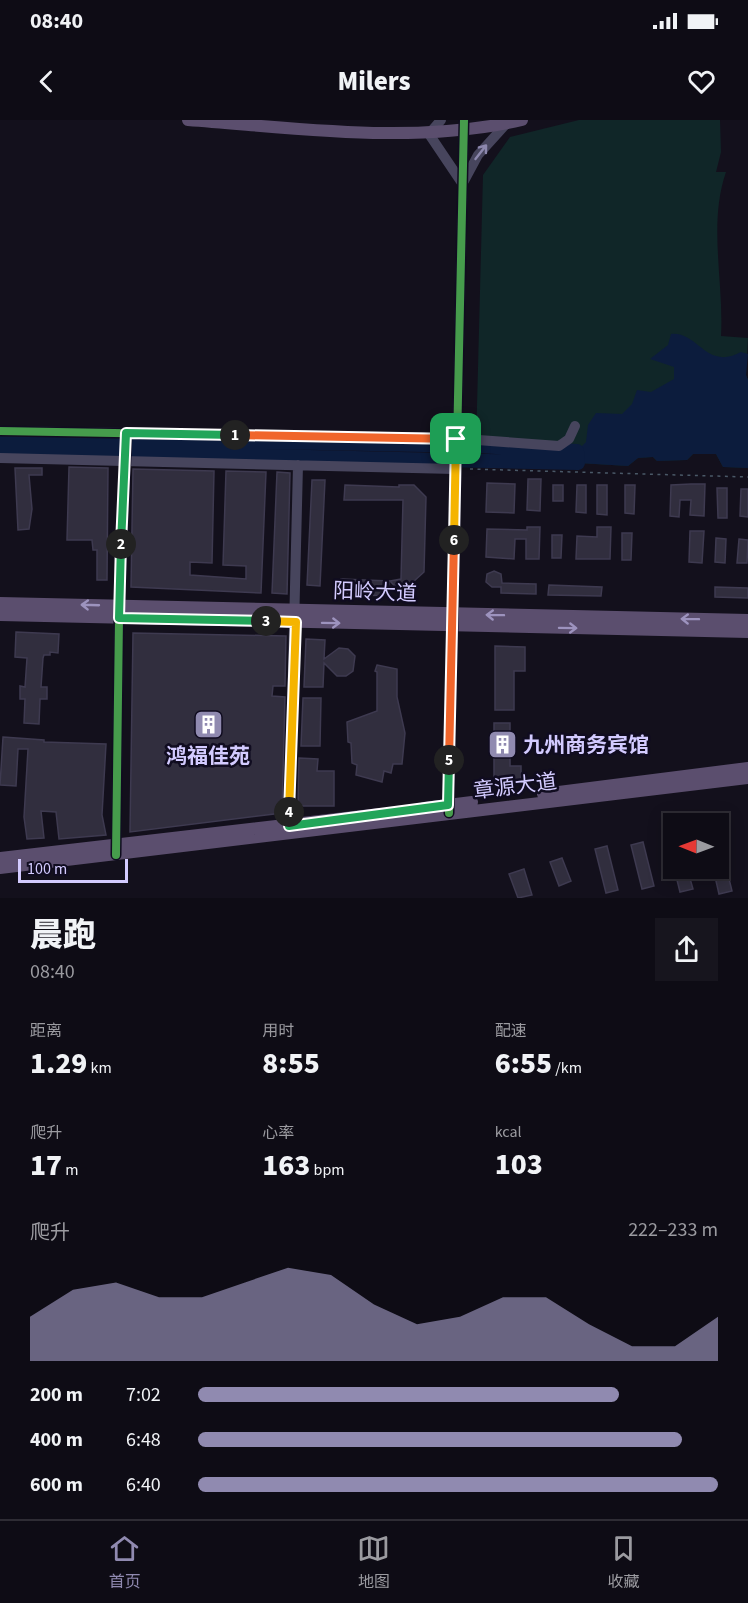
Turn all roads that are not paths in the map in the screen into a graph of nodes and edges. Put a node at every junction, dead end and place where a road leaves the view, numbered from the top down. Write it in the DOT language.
graph roads {
  1 [pos="188,120"];
  2 [pos="441,120"];
  3 [pos="522,120"];
  4 [pos="503,122"];
  5 [pos="464,125"];
  6 [pos="429,134"];
  7 [pos="462,184"];
  8 [pos="575,426"];
  9 [pos="0,431"];
  10 [pos="126,435"];
  11 [pos="456,442"];
  12 [pos="0,458"];
  13 [pos="125,458"];
  14 [pos="298,465"];
  15 [pos="455,466"];
  16 [pos="0,603"];
  17 [pos="119,612"];
  18 [pos="0,615"];
  19 [pos="296,616"];
  20 [pos="453,620"];
  21 [pos="748,621"];
  22 [pos="748,632"];
  23 [pos="748,768"];
  24 [pos="748,778"];
  25 [pos="449,809"];
  26 [pos="289,830"];
  27 [pos="115,850"];
  28 [pos="0,858"];
  29 [pos="0,868"];
  1 -- 6 [label="main road"];
  2 -- 6 [label="street"];
  3 -- 4 [label="main road"];
  4 -- 5 [label="main road"];
  7 -- 4 [label="street, one-way"];
  5 -- 6 [label="main road"];
  5 -- 7 [label="street"];
  6 -- 7 [label="street"];
  7 -- 11 [label="street"];
  8 -- 11 [label="street"];
  9 -- 10 [label="street"];
  10 -- 11 [label="street"];
  10 -- 13 [label="street"];
  11 -- 15 [label="street"];
  12 -- 13 [label="street"];
  13 -- 14 [label="street"];
  13 -- 17 [label="street"];
  14 -- 15 [label="street"];
  14 -- 19 [label="street"];
  15 -- 20 [label="street"];
  17 -- 16 [label="main road, 阳岭大道, one-way"];
  17 -- 18 [label="main road, 阳岭大道"];
  17 -- 19 [label="main road, 阳岭大道"];
  17 -- 27 [label="street"];
  19 -- 20 [label="main road, 阳岭大道"];
  19 -- 26 [label="street"];
  21 -- 20 [label="main road, 阳岭大道, one-way"];
  20 -- 22 [label="main road, 阳岭大道, one-way"];
  20 -- 25 [label="street"];
  23 -- 25 [label="main road, 章源大道"];
  24 -- 25 [label="main road, 章源大道"];
  25 -- 26 [label="main road, 章源大道"];
  26 -- 27 [label="main road, 章源大道"];
  27 -- 28 [label="main road, 章源大道"];
  27 -- 29 [label="main road, 章源大道"];
}
